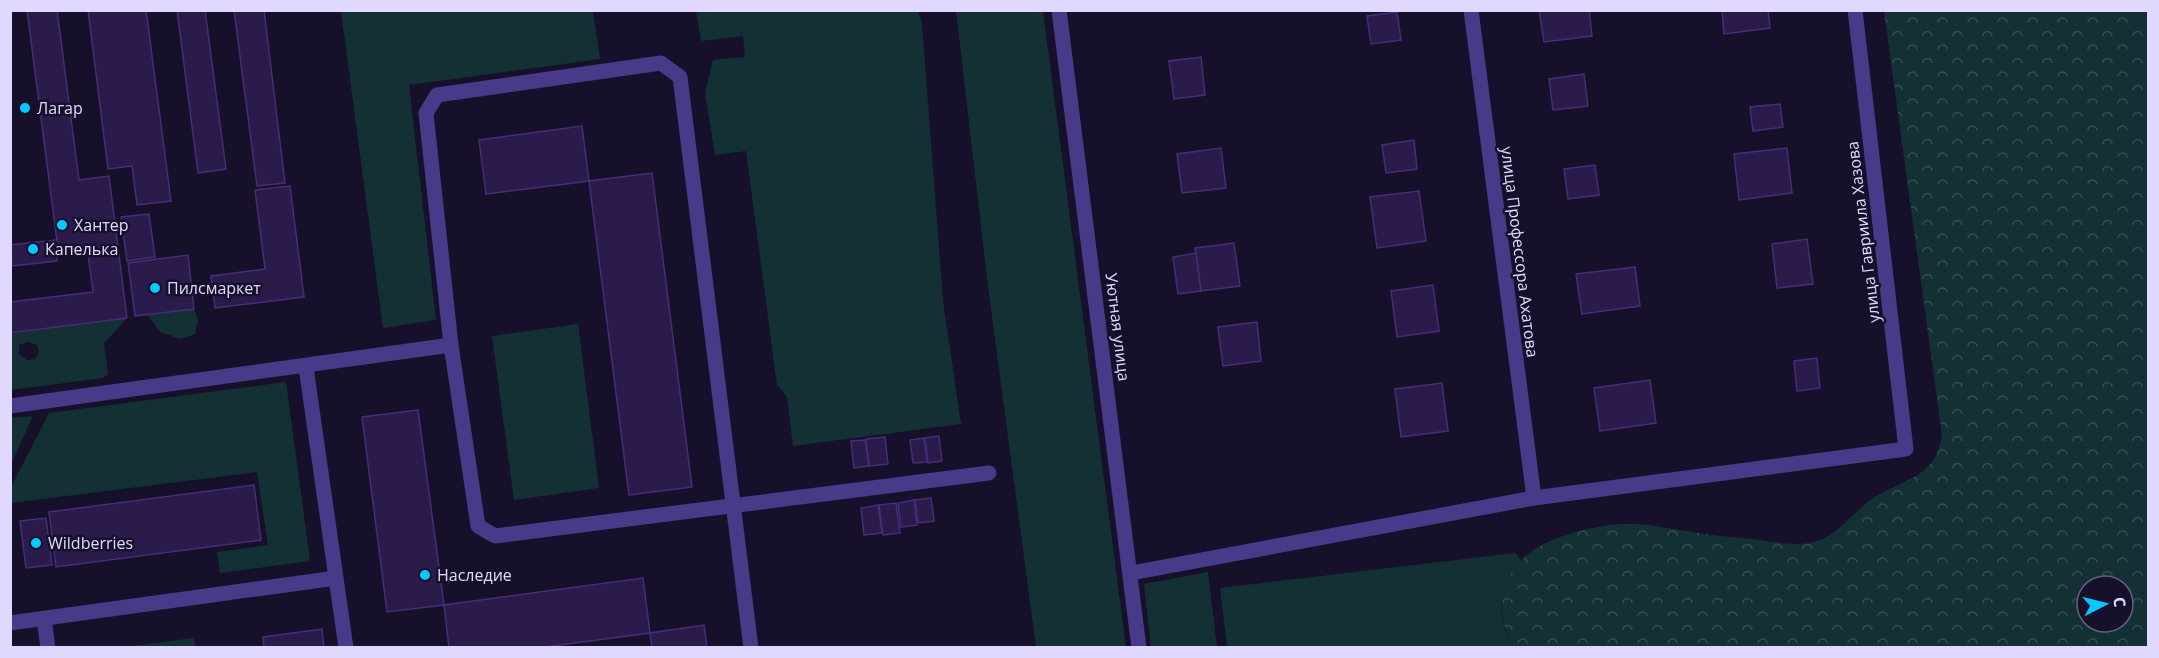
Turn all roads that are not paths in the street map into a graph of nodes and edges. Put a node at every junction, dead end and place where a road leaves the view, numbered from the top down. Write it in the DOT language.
graph roads {
  1 [pos="1059,10"];
  2 [pos="1471,10"];
  3 [pos="1855,10"];
  4 [pos="452,345"];
  5 [pos="306,367"];
  6 [pos="10,406"];
  7 [pos="989,473"];
  8 [pos="1534,498"];
  9 [pos="734,506"];
  10 [pos="1131,573"];
  11 [pos="336,578"];
  12 [pos="44,619"];
  13 [pos="10,623"];
  14 [pos="48,648"];
  15 [pos="346,648"];
  16 [pos="751,648"];
  17 [pos="1139,648"];
  1 -- 10 [label="street, Уютная улица"];
  2 -- 8 [label="street, улица Профессора Ахатова"];
  3 -- 8 [label="street, улица Гавриила Хазова"];
  4 -- 5 [label="street"];
  4 -- 9 [label="street"];
  4 -- 9 [label="street"];
  5 -- 6 [label="street"];
  5 -- 11 [label="street"];
  7 -- 9 [label="street"];
  8 -- 10 [label="street"];
  9 -- 16 [label="street"];
  10 -- 17 [label="street, Уютная улица"];
  11 -- 12 [label="street"];
  11 -- 15 [label="street"];
  12 -- 13 [label="street"];
  12 -- 14 [label="street"];
}
